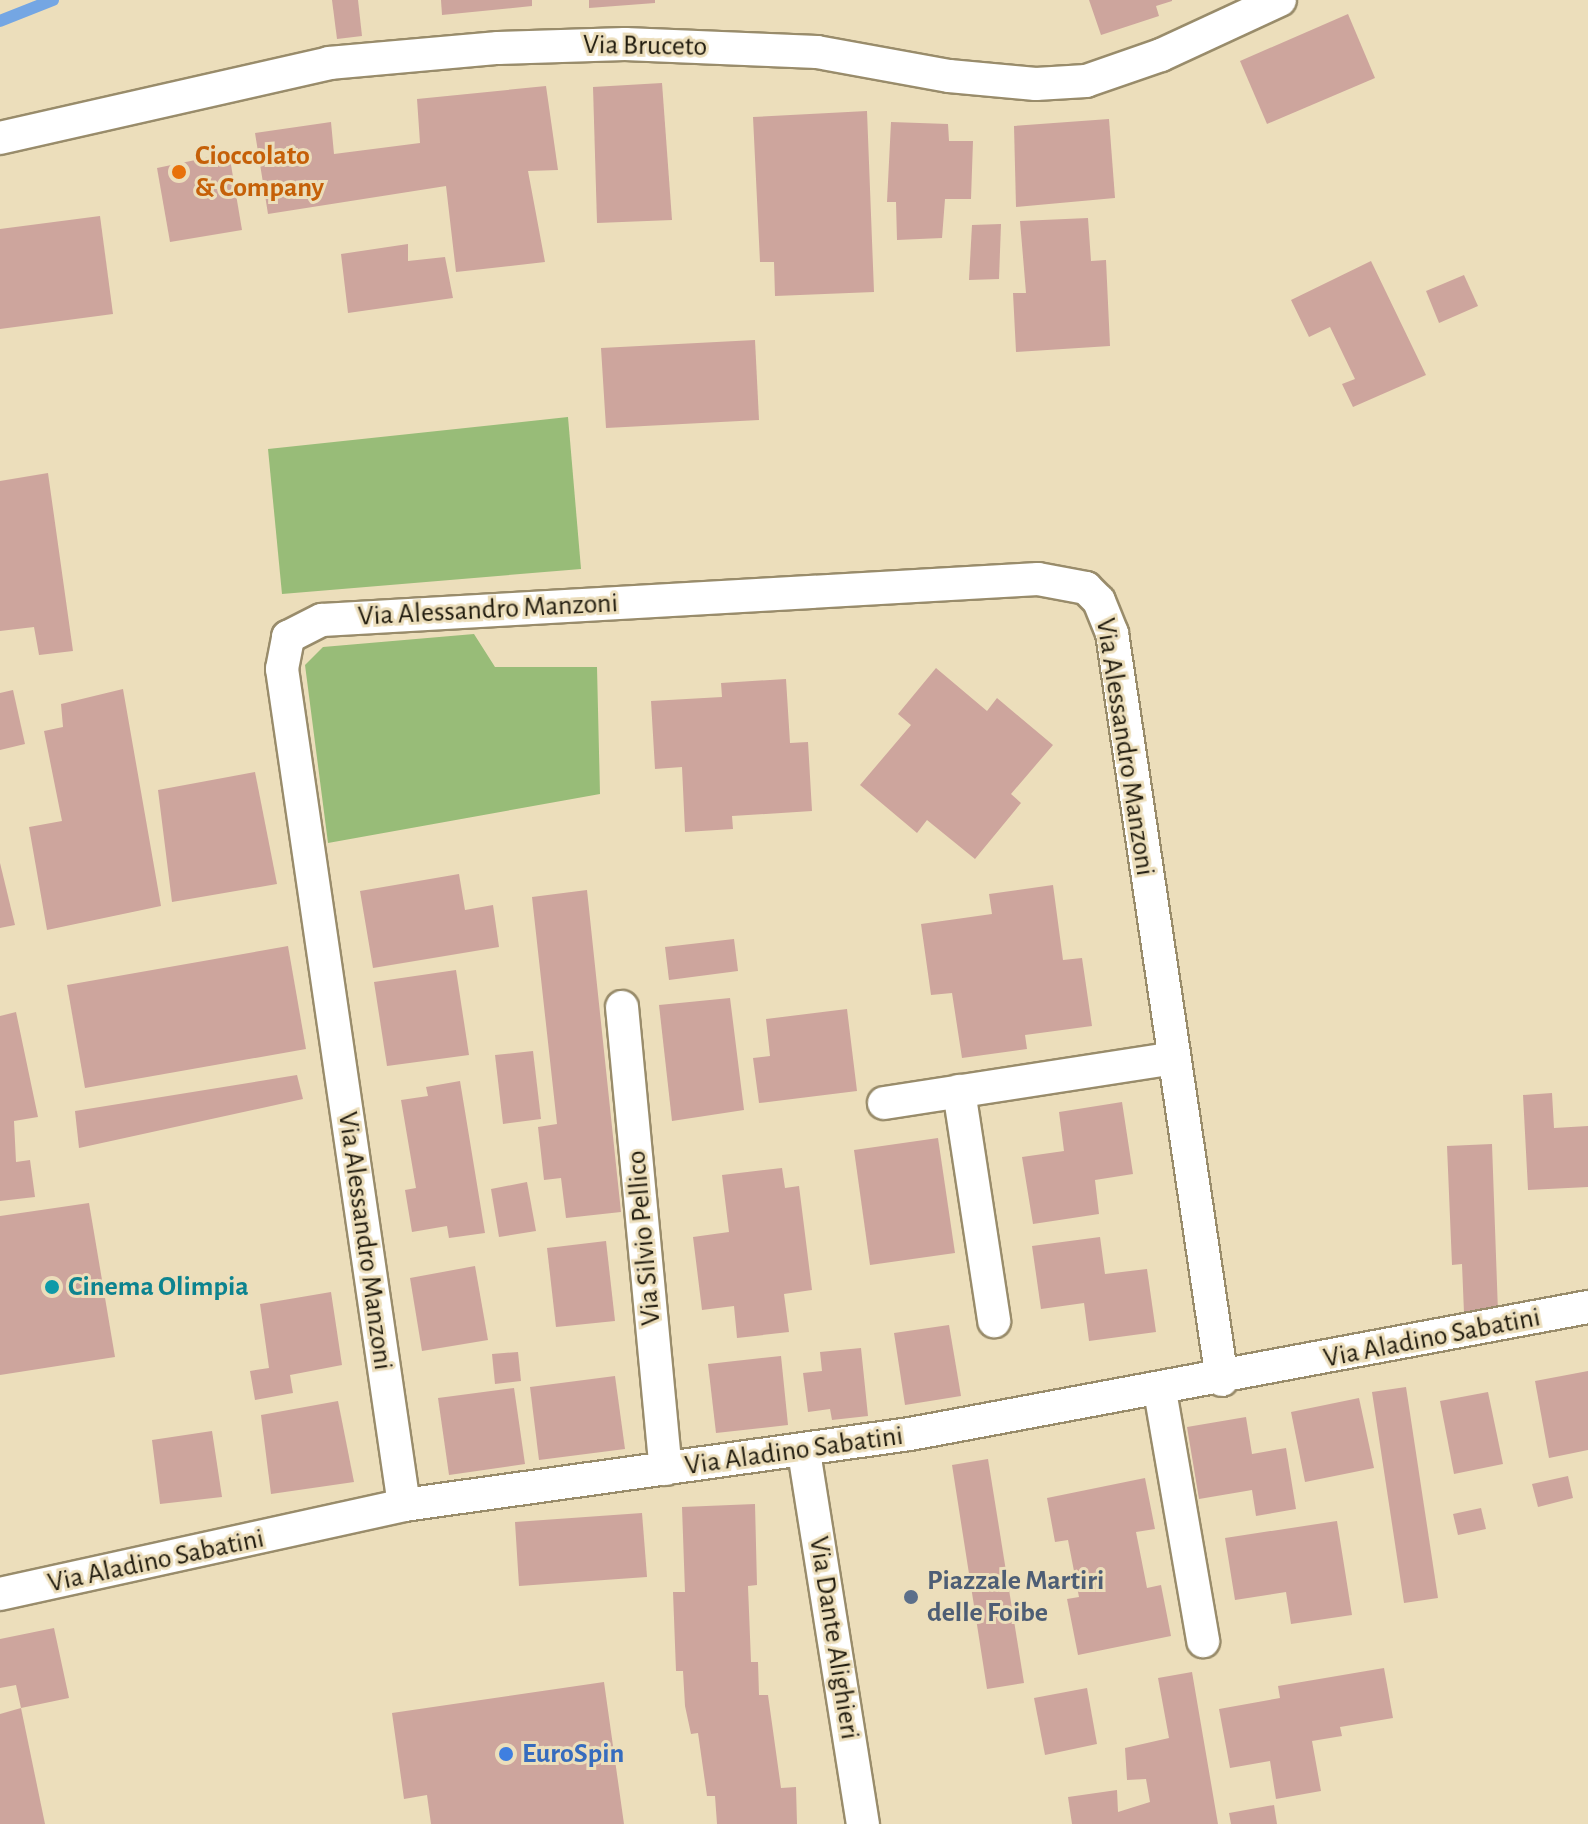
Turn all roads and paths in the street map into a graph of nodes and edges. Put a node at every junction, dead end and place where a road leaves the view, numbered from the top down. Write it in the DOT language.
graph roads {
  1 [pos="1280,0"];
  2 [pos="0,138"];
  3 [pos="622,1007"];
  4 [pos="1174,1058"];
  5 [pos="959,1091"];
  6 [pos="884,1103"];
  7 [pos="1588,1307"];
  8 [pos="994,1321"];
  9 [pos="1222,1380"];
  10 [pos="1160,1391"];
  11 [pos="804,1452"];
  12 [pos="666,1469"];
  13 [pos="404,1505"];
  14 [pos="0,1594"];
  15 [pos="1203,1641"];
  16 [pos="863,1824"];
  1 -- 2 [label="street, Via Bruceto"];
  3 -- 12 [label="street, Via Silvio Pellico"];
  4 -- 5 [label="street"];
  4 -- 9 [label="street, Via Alessandro Manzoni"];
  4 -- 13 [label="street, Via Alessandro Manzoni"];
  5 -- 6 [label="street"];
  5 -- 8 [label="street"];
  7 -- 9 [label="street, Via Aladino Sabatini"];
  9 -- 10 [label="street, Via Aladino Sabatini"];
  10 -- 11 [label="street, Via Aladino Sabatini"];
  10 -- 15 [label="street"];
  11 -- 12 [label="street, Via Aladino Sabatini"];
  11 -- 16 [label="street, Via Dante Alighieri"];
  12 -- 13 [label="street, Via Aladino Sabatini"];
  13 -- 14 [label="street, Via Aladino Sabatini"];
}
